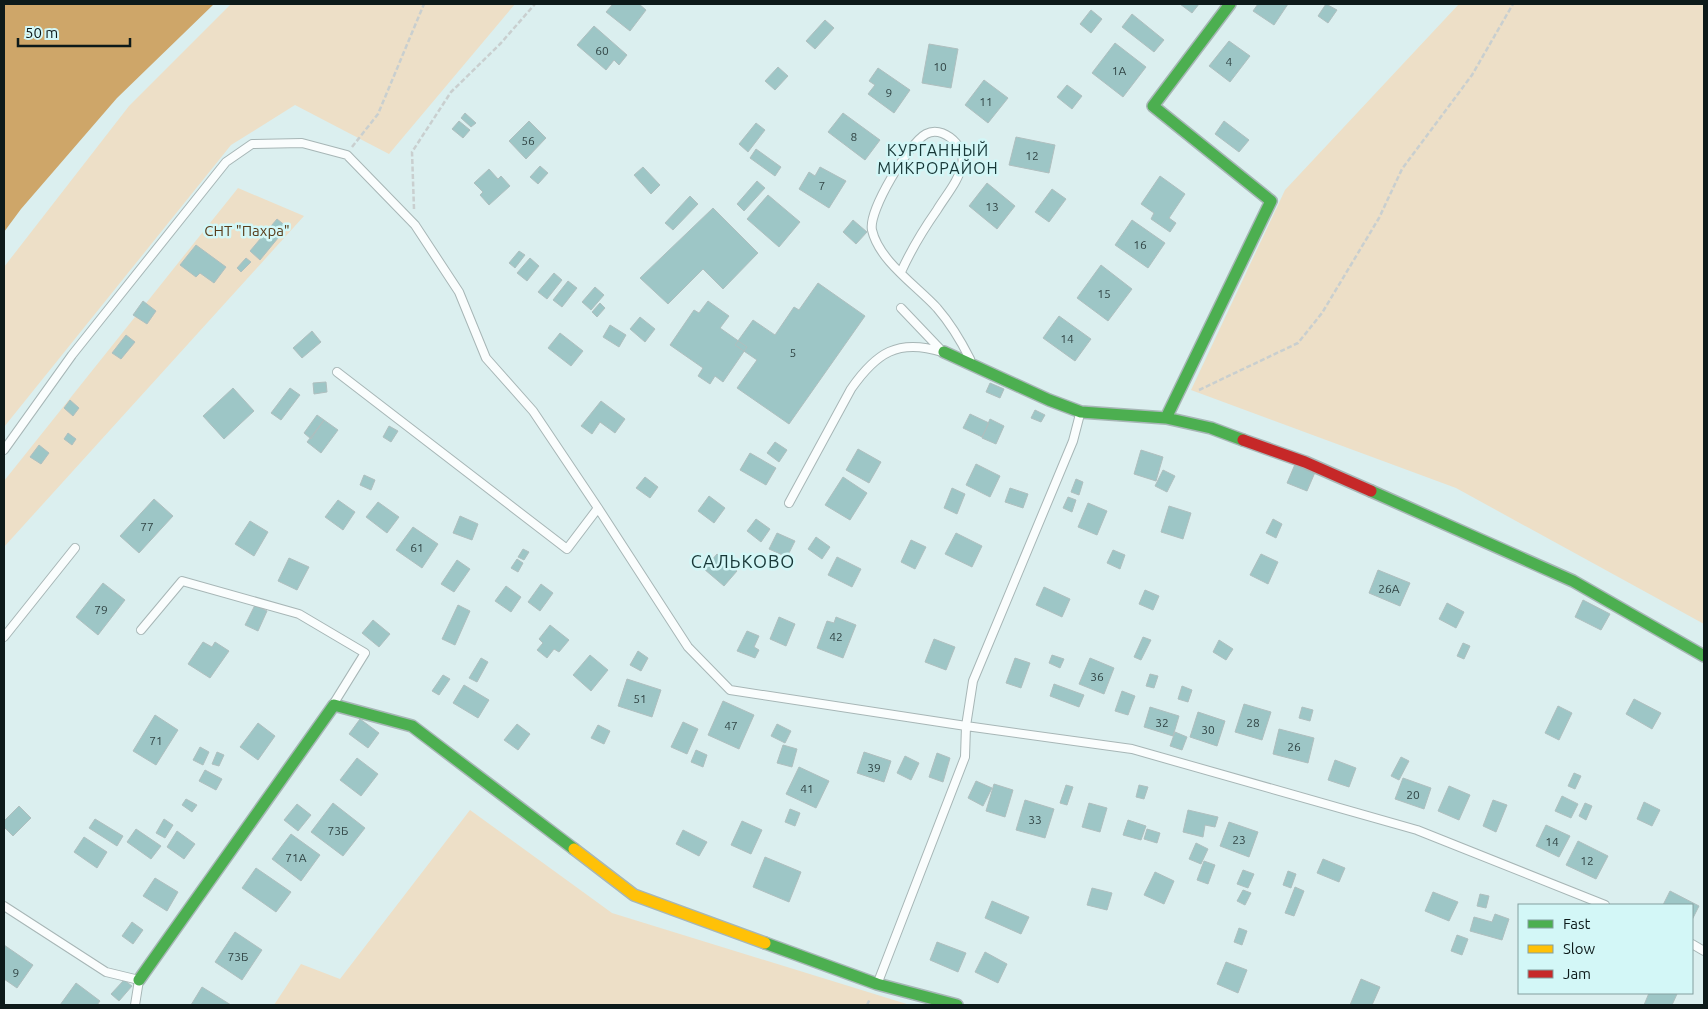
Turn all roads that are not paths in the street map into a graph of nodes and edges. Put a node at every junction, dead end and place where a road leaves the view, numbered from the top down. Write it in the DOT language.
graph roads {
  1 [pos="1230,4"];
  2 [pos="901,272"];
  3 [pos="901,308"];
  4 [pos="944,352"];
  5 [pos="974,367"];
  6 [pos="337,372"];
  7 [pos="1081,412"];
  8 [pos="1166,418"];
  9 [pos="4,450"];
  10 [pos="789,503"];
  11 [pos="598,508"];
  12 [pos="74,548"];
  13 [pos="141,630"];
  14 [pos="4,637"];
  15 [pos="1704,656"];
  16 [pos="334,705"];
  17 [pos="966,726"];
  18 [pos="1602,904"];
  19 [pos="4,906"];
  20 [pos="1693,945"];
  21 [pos="1704,951"];
  22 [pos="139,980"];
  23 [pos="877,984"];
  24 [pos="135,1005"];
  25 [pos="957,1005"];
  1 -- 8 [label="street"];
  2 -- 2 [label="lane"];
  2 -- 5 [label="lane"];
  3 -- 4 [label="lane"];
  4 -- 5 [label="street"];
  4 -- 10 [label="lane"];
  5 -- 7 [label="street"];
  6 -- 11 [label="lane"];
  7 -- 8 [label="street"];
  7 -- 17 [label="lane"];
  8 -- 15 [label="street"];
  9 -- 11 [label="lane"];
  11 -- 17 [label="lane"];
  12 -- 14 [label="lane"];
  13 -- 16 [label="lane"];
  16 -- 22 [label="street"];
  16 -- 23 [label="street"];
  17 -- 18 [label="lane"];
  17 -- 23 [label="lane"];
  19 -- 22 [label="lane"];
  20 -- 21 [label="lane"];
  22 -- 24 [label="lane"];
  23 -- 25 [label="street"];
}
